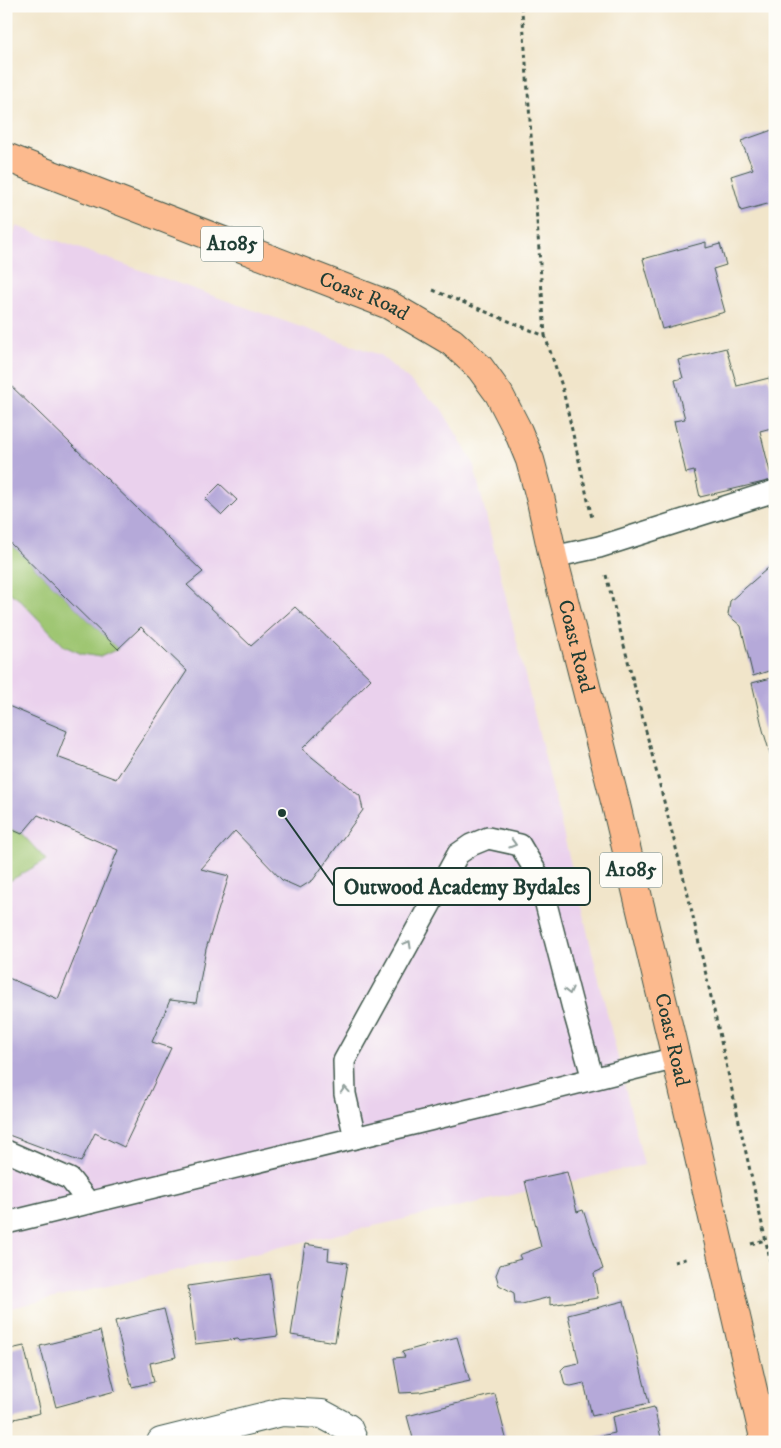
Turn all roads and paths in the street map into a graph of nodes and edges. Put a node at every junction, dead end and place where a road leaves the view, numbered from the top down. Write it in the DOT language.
graph roads {
  1 [pos="521,6"];
  2 [pos="6,157"];
  3 [pos="544,336"];
  4 [pos="562,386"];
  5 [pos="775,491"];
  6 [pos="598,547"];
  7 [pos="553,558"];
  8 [pos="676,1058"];
  9 [pos="593,1079"];
  10 [pos="355,1138"];
  11 [pos="6,1151"];
  12 [pos="89,1203"];
  13 [pos="6,1223"];
  14 [pos="775,1282"];
  15 [pos="161,1442"];
  16 [pos="354,1442"];
  17 [pos="765,1442"];
  1 -- 3 [label="path"];
  2 -- 7 [label="main road, Coast Road / A1085"];
  4 -- 6 [label="path"];
  5 -- 6 [label="lane"];
  6 -- 7 [label="lane"];
  6 -- 14 [label="path"];
  7 -- 8 [label="main road, Coast Road / A1085"];
  8 -- 9 [label="lane"];
  8 -- 17 [label="main road, Coast Road / A1085"];
  9 -- 10 [label="lane"];
  10 -- 9 [label="lane, one-way"];
  10 -- 12 [label="lane"];
  11 -- 12 [label="lane"];
  12 -- 13 [label="lane"];
  15 -- 16 [label="street"];
}
